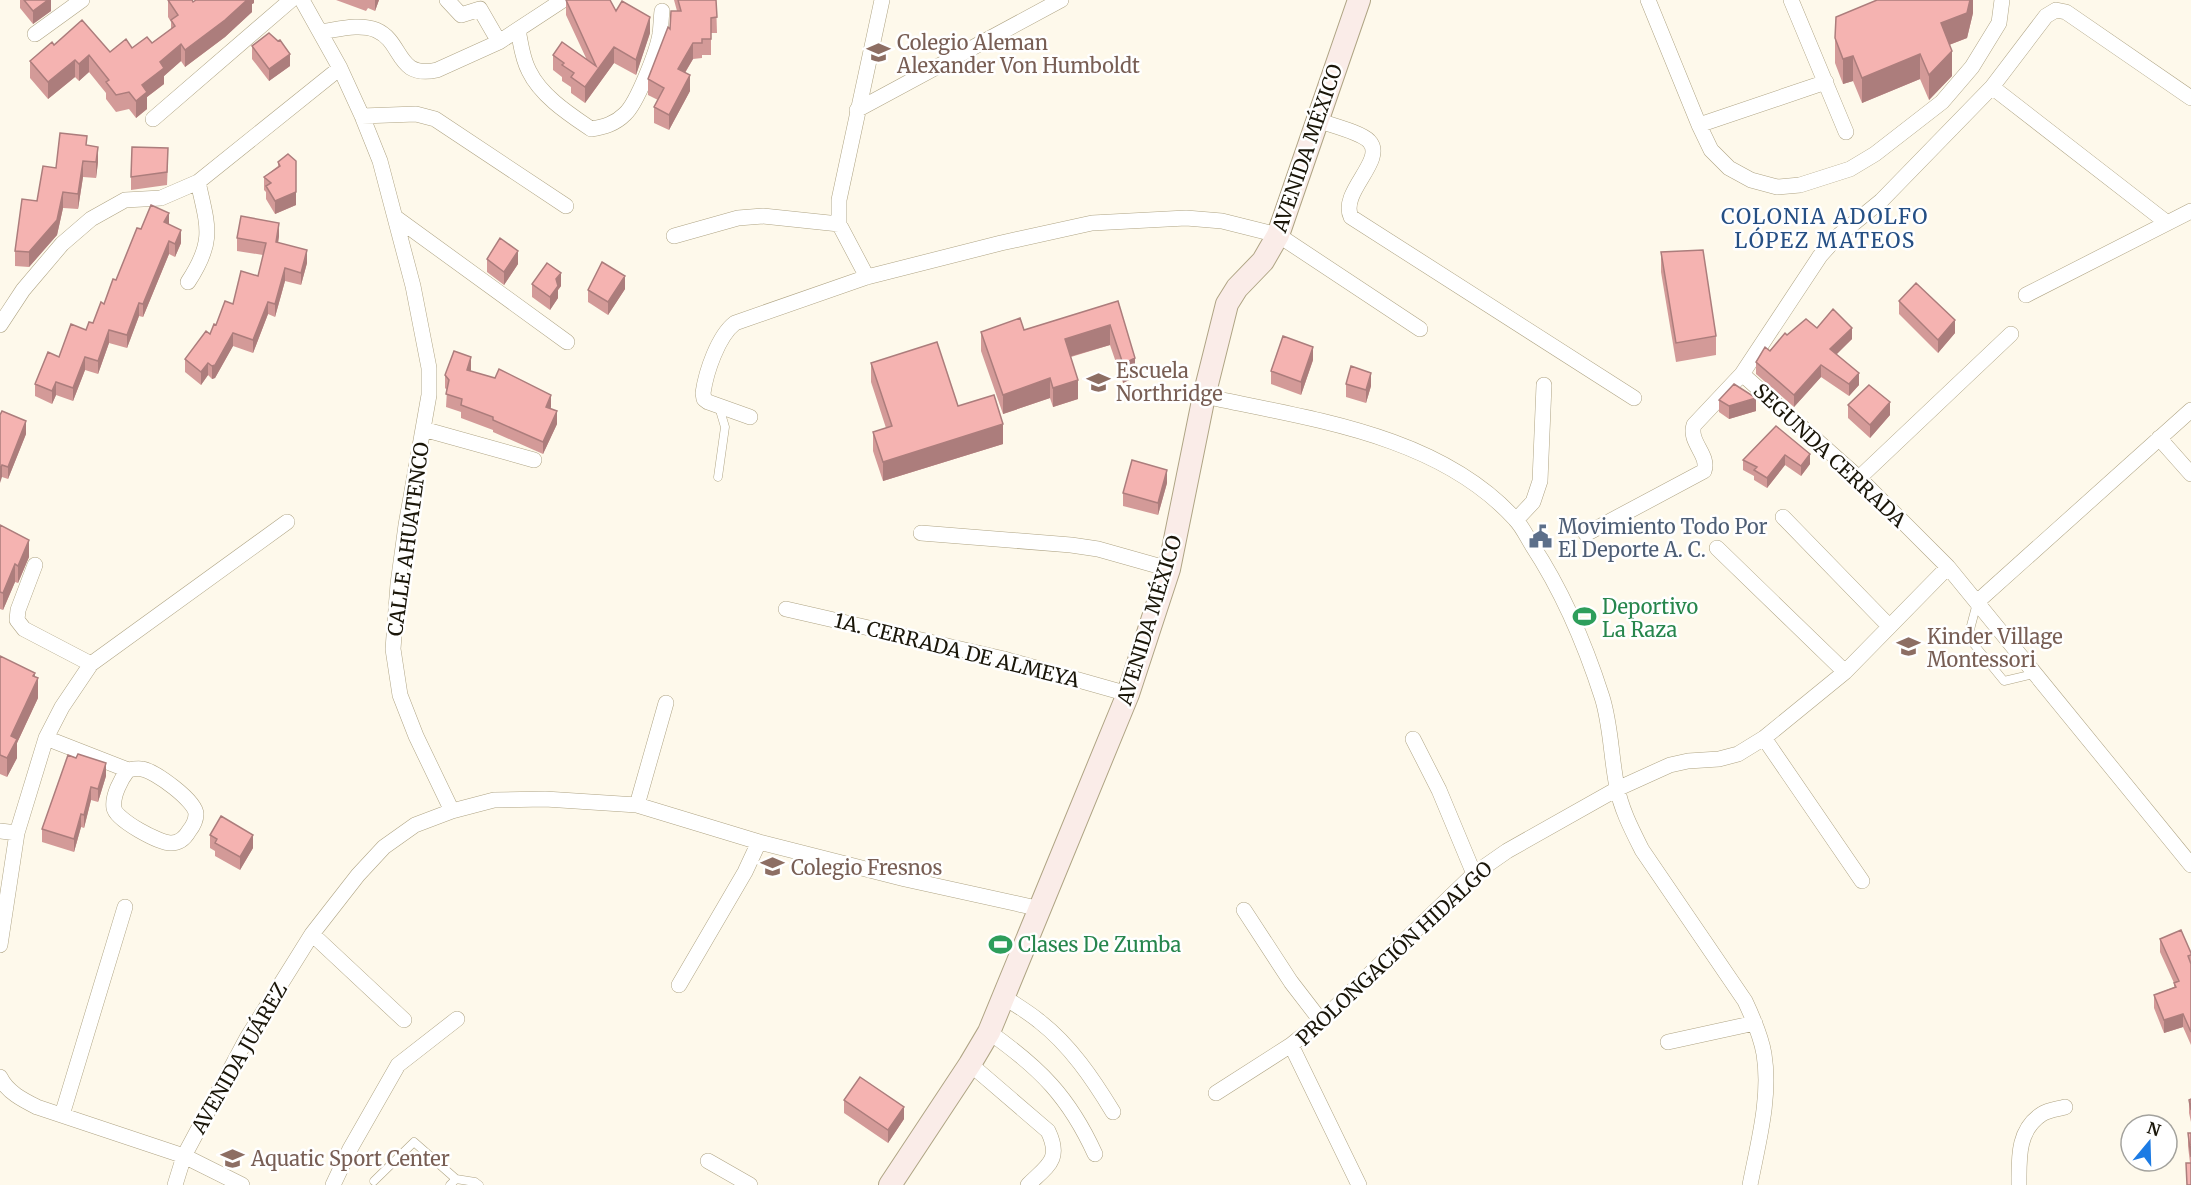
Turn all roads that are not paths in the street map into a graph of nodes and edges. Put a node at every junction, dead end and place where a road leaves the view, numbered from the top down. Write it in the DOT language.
graph roads {
  1 [pos="82,0"];
  2 [pos="291,0"];
  3 [pos="302,0"];
  4 [pos="447,0"];
  5 [pos="563,0"];
  6 [pos="882,0"];
  7 [pos="1061,0"];
  8 [pos="1359,0"];
  9 [pos="1648,0"];
  10 [pos="1791,0"];
  11 [pos="2002,0"];
  12 [pos="483,4"];
  13 [pos="662,11"];
  14 [pos="519,30"];
  15 [pos="320,32"];
  16 [pos="35,34"];
  17 [pos="500,42"];
  18 [pos="340,68"];
  19 [pos="1826,82"];
  20 [pos="1992,87"];
  21 [pos="2191,98"];
  22 [pos="857,110"];
  23 [pos="362,116"];
  24 [pos="153,119"];
  25 [pos="1317,120"];
  26 [pos="1699,125"];
  27 [pos="1846,132"];
  28 [pos="198,182"];
  29 [pos="566,206"];
  30 [pos="2191,211"];
  31 [pos="396,217"];
  32 [pos="2166,222"];
  33 [pos="839,224"];
  34 [pos="1278,235"];
  35 [pos="674,236"];
  36 [pos="867,277"];
  37 [pos="188,282"];
  38 [pos="2026,295"];
  39 [pos="0,325"];
  40 [pos="1420,329"];
  41 [pos="2011,334"];
  42 [pos="567,342"];
  43 [pos="1742,374"];
  44 [pos="1544,385"];
  45 [pos="1204,396"];
  46 [pos="1634,399"];
  47 [pos="719,406"];
  48 [pos="2191,410"];
  49 [pos="750,417"];
  50 [pos="423,429"];
  51 [pos="2159,438"];
  52 [pos="534,460"];
  53 [pos="2191,474"];
  54 [pos="718,477"];
  55 [pos="1859,478"];
  56 [pos="1783,517"];
  57 [pos="1516,520"];
  58 [pos="287,522"];
  59 [pos="921,533"];
  60 [pos="1586,534"];
  61 [pos="1718,548"];
  62 [pos="35,565"];
  63 [pos="1948,567"];
  64 [pos="1169,569"];
  65 [pos="1977,602"];
  66 [pos="786,609"];
  67 [pos="1889,626"];
  68 [pos="91,664"];
  69 [pos="1845,672"];
  70 [pos="2037,673"];
  71 [pos="1128,694"];
  72 [pos="666,703"];
  73 [pos="46,738"];
  74 [pos="1764,738"];
  75 [pos="1413,739"];
  76 [pos="128,770"];
  77 [pos="1617,789"];
  78 [pos="637,805"];
  79 [pos="452,812"];
  80 [pos="0,831"];
  81 [pos="17,833"];
  82 [pos="759,842"];
  83 [pos="2191,865"];
  84 [pos="1474,874"];
  85 [pos="1862,881"];
  86 [pos="125,908"];
  87 [pos="1041,909"];
  88 [pos="1244,910"];
  89 [pos="312,934"];
  90 [pos="0,945"];
  91 [pos="679,985"];
  92 [pos="1004,997"];
  93 [pos="457,1019"];
  94 [pos="404,1020"];
  95 [pos="1321,1021"];
  96 [pos="1755,1023"];
  97 [pos="989,1032"];
  98 [pos="1668,1042"];
  99 [pos="1291,1045"];
  100 [pos="970,1064"];
  101 [pos="0,1077"];
  102 [pos="1216,1093"];
  103 [pos="2065,1107"];
  104 [pos="1113,1112"];
  105 [pos="62,1115"];
  106 [pos="1095,1154"];
  107 [pos="184,1156"];
  108 [pos="708,1161"];
  109 [pos="374,1181"];
  110 [pos="453,1182"];
  111 [pos="175,1185"];
  112 [pos="242,1185"];
  113 [pos="333,1185"];
  114 [pos="479,1185"];
  115 [pos="750,1185"];
  116 [pos="890,1185"];
  117 [pos="1028,1185"];
  118 [pos="1359,1185"];
  119 [pos="1750,1185"];
  120 [pos="2019,1185"];
  1 -- 16 [label="street"];
  2 -- 24 [label="street"];
  3 -- 15 [label="street, CALLE AHUATENCO"];
  4 -- 12 [label="street"];
  5 -- 14 [label="street"];
  6 -- 22 [label="street"];
  7 -- 22 [label="street"];
  8 -- 25 [label="main road, AVENIDA MÉXICO"];
  9 -- 26 [label="street"];
  10 -- 19 [label="street"];
  11 -- 26 [label="street"];
  12 -- 17 [label="street"];
  13 -- 14 [label="street"];
  14 -- 17 [label="street"];
  15 -- 17 [label="street"];
  15 -- 18 [label="street, CALLE AHUATENCO"];
  18 -- 23 [label="street, CALLE AHUATENCO"];
  18 -- 28 [label="street"];
  19 -- 26 [label="street"];
  19 -- 27 [label="street"];
  20 -- 21 [label="street, SEGUNDA CERRADA"];
  20 -- 32 [label="street"];
  20 -- 43 [label="street, SEGUNDA CERRADA"];
  22 -- 33 [label="street"];
  23 -- 29 [label="street"];
  23 -- 31 [label="street, CALLE AHUATENCO"];
  25 -- 34 [label="main road, AVENIDA MÉXICO"];
  25 -- 46 [label="street"];
  28 -- 37 [label="street"];
  28 -- 39 [label="street"];
  30 -- 32 [label="street"];
  31 -- 42 [label="street"];
  31 -- 50 [label="street, CALLE AHUATENCO"];
  32 -- 38 [label="street"];
  33 -- 35 [label="street"];
  33 -- 36 [label="street"];
  34 -- 36 [label="street"];
  34 -- 40 [label="street"];
  34 -- 45 [label="main road, AVENIDA MÉXICO"];
  36 -- 47 [label="street"];
  41 -- 55 [label="street"];
  43 -- 55 [label="street, SEGUNDA CERRADA"];
  43 -- 60 [label="street"];
  44 -- 57 [label="street"];
  45 -- 57 [label="street"];
  45 -- 64 [label="main road, AVENIDA MÉXICO"];
  47 -- 49 [label="street"];
  47 -- 54 [label="lane"];
  48 -- 51 [label="street"];
  50 -- 52 [label="street"];
  50 -- 79 [label="street, CALLE AHUATENCO"];
  51 -- 53 [label="street"];
  51 -- 65 [label="street"];
  55 -- 63 [label="street, SEGUNDA CERRADA"];
  56 -- 67 [label="street"];
  57 -- 77 [label="street"];
  58 -- 68 [label="street"];
  59 -- 64 [label="street"];
  61 -- 69 [label="street"];
  62 -- 68 [label="street"];
  63 -- 65 [label="street, SEGUNDA CERRADA"];
  63 -- 67 [label="street, PROLONGACIÓN HIDALGO"];
  64 -- 71 [label="main road, AVENIDA MÉXICO"];
  65 -- 70 [label="street, SEGUNDA CERRADA"];
  65 -- 70 [label="lane"];
  66 -- 71 [label="street, 1A. CERRADA DE ALMEYA"];
  67 -- 69 [label="street, PROLONGACIÓN HIDALGO"];
  68 -- 73 [label="street"];
  69 -- 74 [label="street, PROLONGACIÓN HIDALGO"];
  70 -- 83 [label="street, SEGUNDA CERRADA"];
  71 -- 87 [label="main road, AVENIDA MÉXICO"];
  72 -- 78 [label="street"];
  73 -- 76 [label="street"];
  73 -- 81 [label="street"];
  74 -- 77 [label="street, PROLONGACIÓN HIDALGO"];
  74 -- 85 [label="street"];
  75 -- 84 [label="street"];
  76 -- 76 [label="street"];
  77 -- 84 [label="street, PROLONGACIÓN HIDALGO"];
  77 -- 96 [label="street"];
  78 -- 79 [label="street"];
  78 -- 82 [label="street"];
  79 -- 89 [label="street, AVENIDA JUÁREZ"];
  80 -- 81 [label="street"];
  81 -- 90 [label="street"];
  82 -- 87 [label="street"];
  82 -- 91 [label="street"];
  84 -- 95 [label="street, PROLONGACIÓN HIDALGO"];
  86 -- 105 [label="street"];
  87 -- 92 [label="main road, AVENIDA MÉXICO"];
  88 -- 95 [label="street"];
  89 -- 94 [label="street"];
  89 -- 107 [label="street, AVENIDA JUÁREZ"];
  92 -- 97 [label="main road, AVENIDA MÉXICO"];
  92 -- 104 [label="street"];
  93 -- 113 [label="street"];
  95 -- 99 [label="street, PROLONGACIÓN HIDALGO"];
  96 -- 98 [label="street"];
  96 -- 119 [label="street"];
  97 -- 100 [label="main road, AVENIDA MÉXICO"];
  97 -- 106 [label="street"];
  99 -- 102 [label="street"];
  99 -- 118 [label="street, PROLONGACIÓN HIDALGO"];
  100 -- 116 [label="main road, AVENIDA MÉXICO"];
  100 -- 117 [label="street"];
  101 -- 105 [label="street"];
  103 -- 120 [label="street"];
  105 -- 107 [label="street"];
  107 -- 111 [label="street, AVENIDA JUÁREZ"];
  107 -- 112 [label="street"];
  108 -- 115 [label="street"];
  109 -- 110 [label="lane"];
  110 -- 114 [label="lane"];
}
